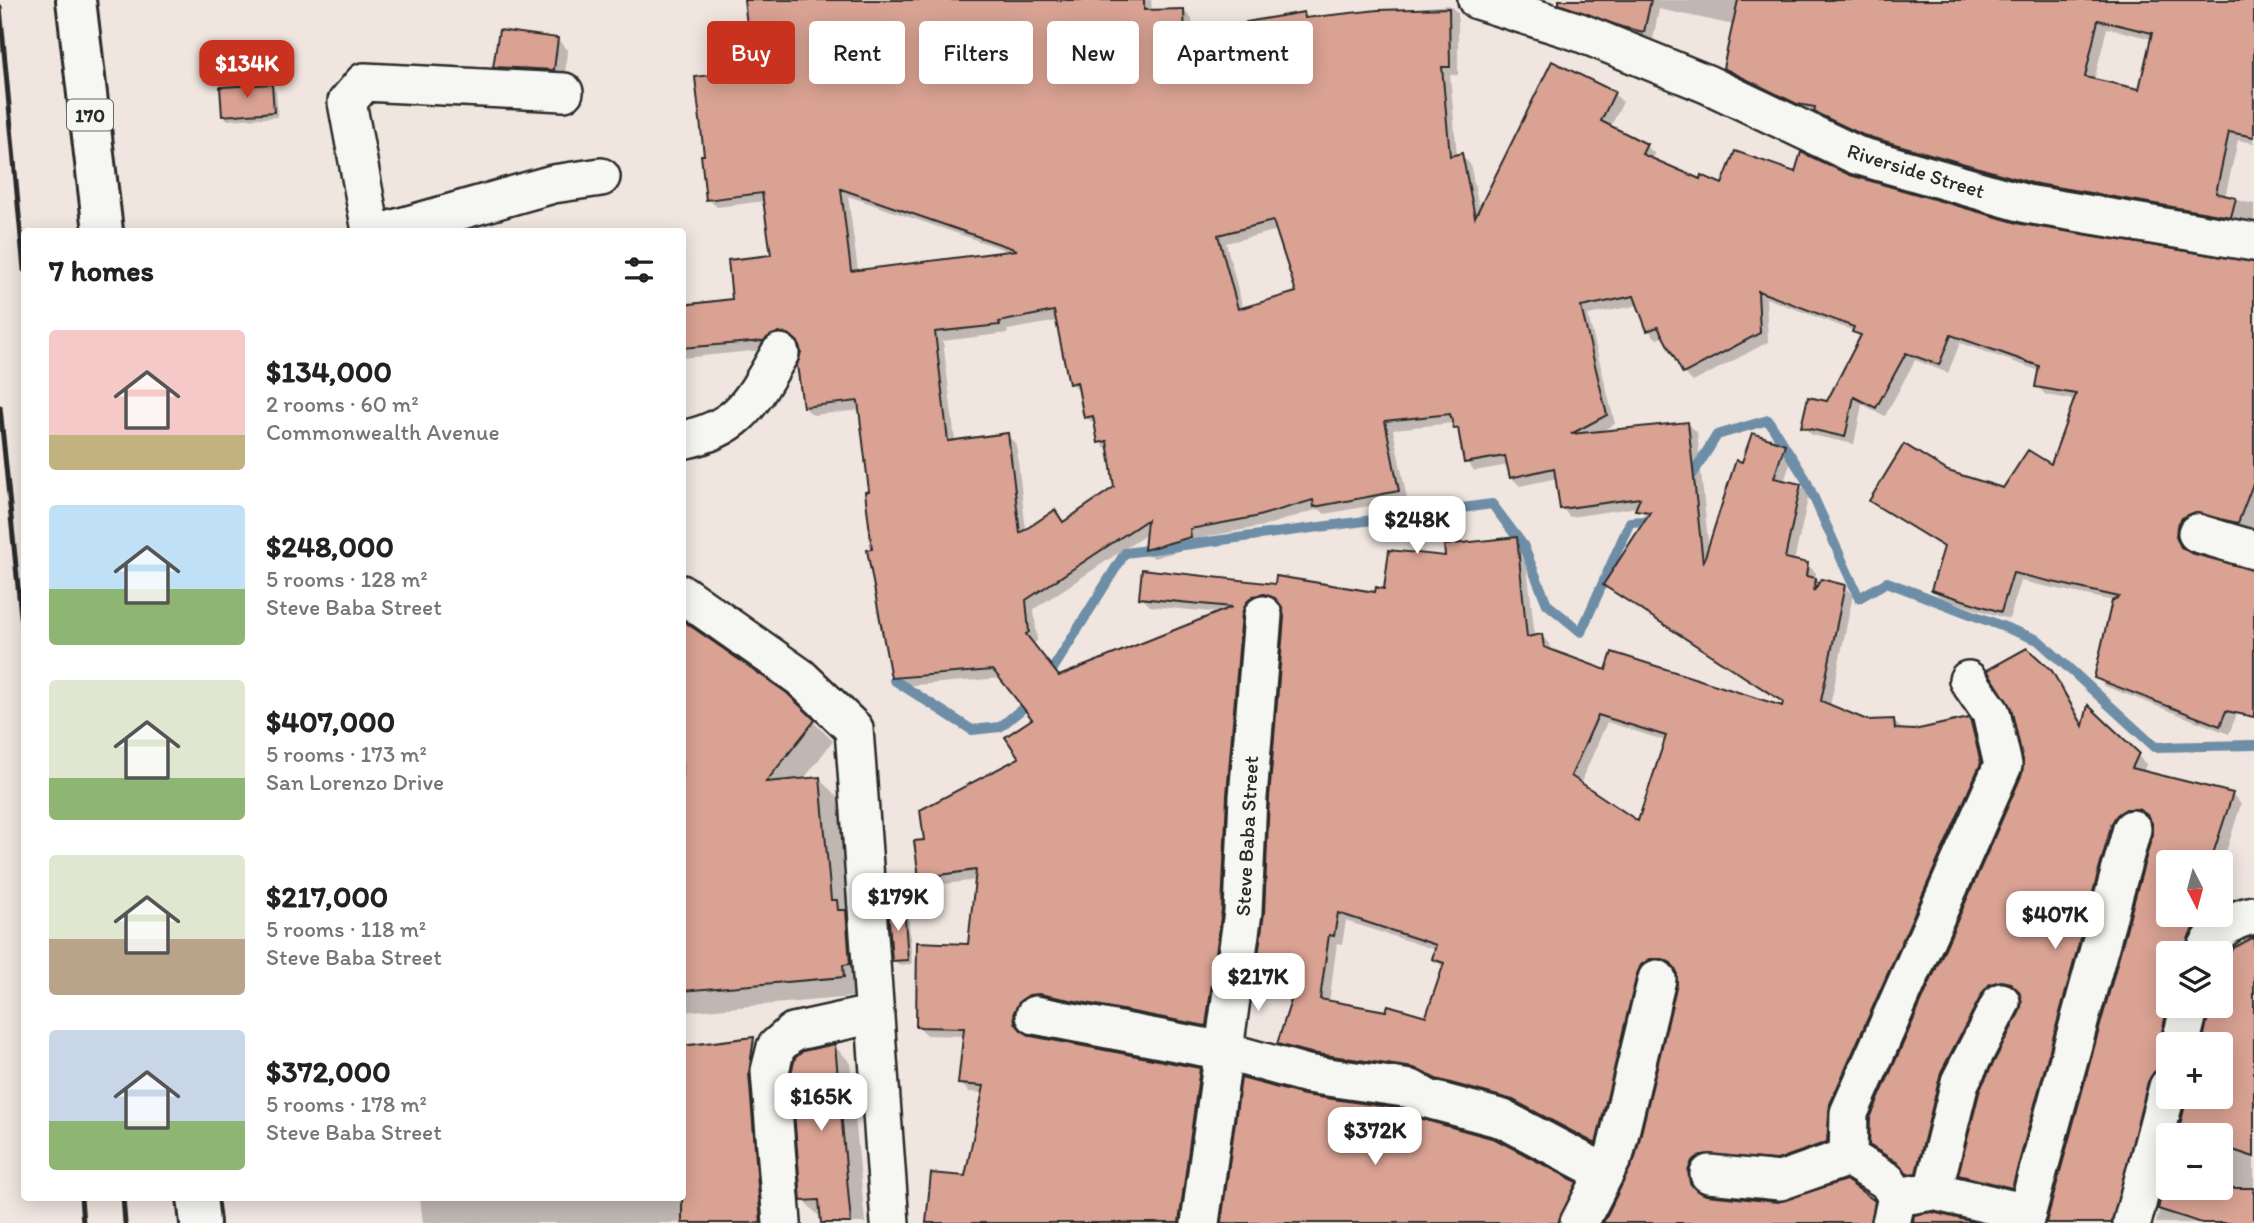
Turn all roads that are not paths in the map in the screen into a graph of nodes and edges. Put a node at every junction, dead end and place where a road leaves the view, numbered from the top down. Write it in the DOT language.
graph roads {
  1 [pos="76,0"];
  2 [pos="1477,0"];
  3 [pos="564,92"];
  4 [pos="601,177"];
  5 [pos="103,228"];
  6 [pos="370,228"];
  7 [pos="399,228"];
  8 [pos="2254,242"];
  9 [pos="780,353"];
  10 [pos="686,438"];
  11 [pos="2197,533"];
  12 [pos="2254,550"];
  13 [pos="686,597"];
  14 [pos="1263,615"];
  15 [pos="1968,680"];
  16 [pos="2132,829"];
  17 [pos="2254,915"];
  18 [pos="2211,941"];
  19 [pos="1657,979"];
  20 [pos="2001,1002"];
  21 [pos="875,1014"];
  22 [pos="1035,1015"];
  23 [pos="1224,1051"];
  24 [pos="2162,1109"];
  25 [pos="1848,1157"];
  26 [pos="1605,1173"];
  27 [pos="1709,1174"];
  28 [pos="1933,1191"];
  29 [pos="197,1201"];
  30 [pos="1894,1210"];
  31 [pos="2025,1218"];
  32 [pos="200,1223"];
  33 [pos="782,1223"];
  34 [pos="890,1223"];
  35 [pos="1200,1223"];
  36 [pos="1579,1223"];
  37 [pos="2132,1223"];
  1 -- 5 [label="main road, 170"];
  2 -- 8 [label="street, Riverside Street"];
  3 -- 6 [label="street"];
  4 -- 7 [label="street"];
  9 -- 10 [label="street"];
  11 -- 12 [label="street"];
  13 -- 21 [label="street"];
  14 -- 23 [label="street, Steve Baba Street"];
  15 -- 25 [label="street"];
  16 -- 31 [label="street"];
  17 -- 18 [label="street"];
  19 -- 26 [label="street"];
  20 -- 28 [label="street"];
  21 -- 33 [label="street"];
  21 -- 34 [label="street"];
  22 -- 23 [label="street"];
  23 -- 26 [label="street"];
  23 -- 35 [label="street, Steve Baba Street"];
  24 -- 37 [label="street"];
  25 -- 27 [label="street"];
  25 -- 30 [label="street"];
  26 -- 36 [label="street"];
  28 -- 30 [label="street"];
  28 -- 31 [label="street"];
  29 -- 32 [label="main road"];
}
